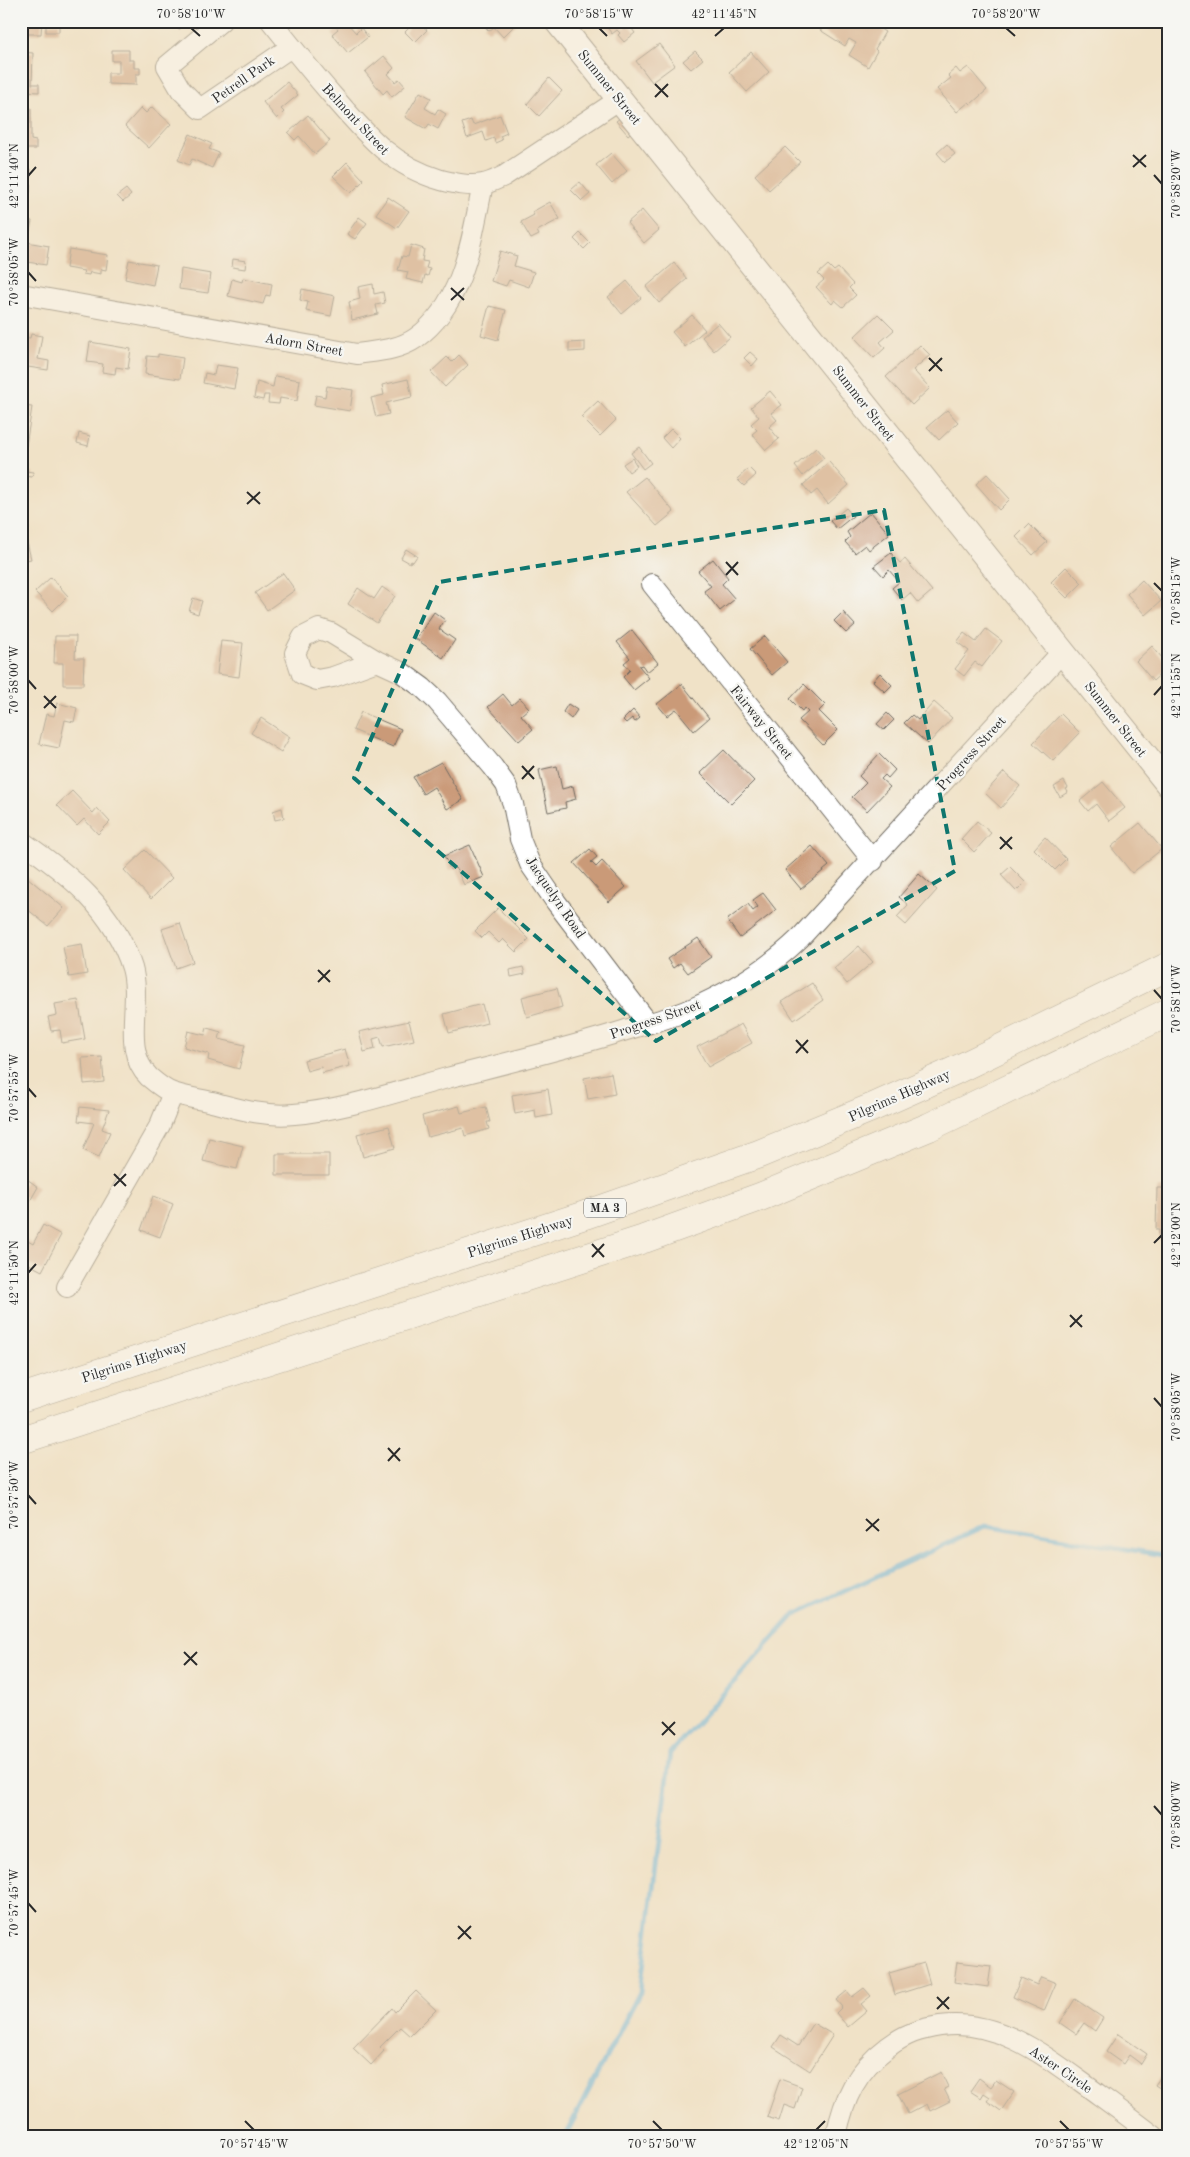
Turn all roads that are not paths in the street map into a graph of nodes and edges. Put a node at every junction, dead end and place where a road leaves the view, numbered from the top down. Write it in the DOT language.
graph roads {
  1 [pos="221,21"];
  2 [pos="271,21"];
  3 [pos="557,21"];
  4 [pos="291,47"];
  5 [pos="620,99"];
  6 [pos="483,184"];
  7 [pos="21,294"];
  8 [pos="652,584"];
  9 [pos="1063,651"];
  10 [pos="376,661"];
  11 [pos="1169,785"];
  12 [pos="21,841"];
  13 [pos="873,861"];
  14 [pos="1169,966"];
  15 [pos="1169,1012"];
  16 [pos="648,1023"];
  17 [pos="173,1093"];
  18 [pos="67,1287"];
  19 [pos="21,1398"];
  20 [pos="21,1440"];
  21 [pos="836,2136"];
  22 [pos="1154,2136"];
  1 -- 4 [label="street, Petrell Park"];
  2 -- 4 [label="street, Belmont Street"];
  3 -- 5 [label="street, Summer Street"];
  4 -- 6 [label="street, Belmont Street"];
  5 -- 6 [label="street, Belmont Street"];
  5 -- 9 [label="street, Summer Street"];
  6 -- 7 [label="street, Adorn Street"];
  8 -- 13 [label="street, Fairway Street"];
  9 -- 11 [label="street, Summer Street"];
  9 -- 13 [label="street, Progress Street"];
  10 -- 16 [label="street, Jacquelyn Road"];
  12 -- 17 [label="street"];
  13 -- 16 [label="street, Progress Street"];
  14 -- 19 [label="highway, Pilgrims Highway / MA 3"];
  15 -- 20 [label="highway"];
  16 -- 17 [label="street, Progress Street"];
  17 -- 18 [label="street"];
  21 -- 22 [label="street, Aster Circle"];
}
